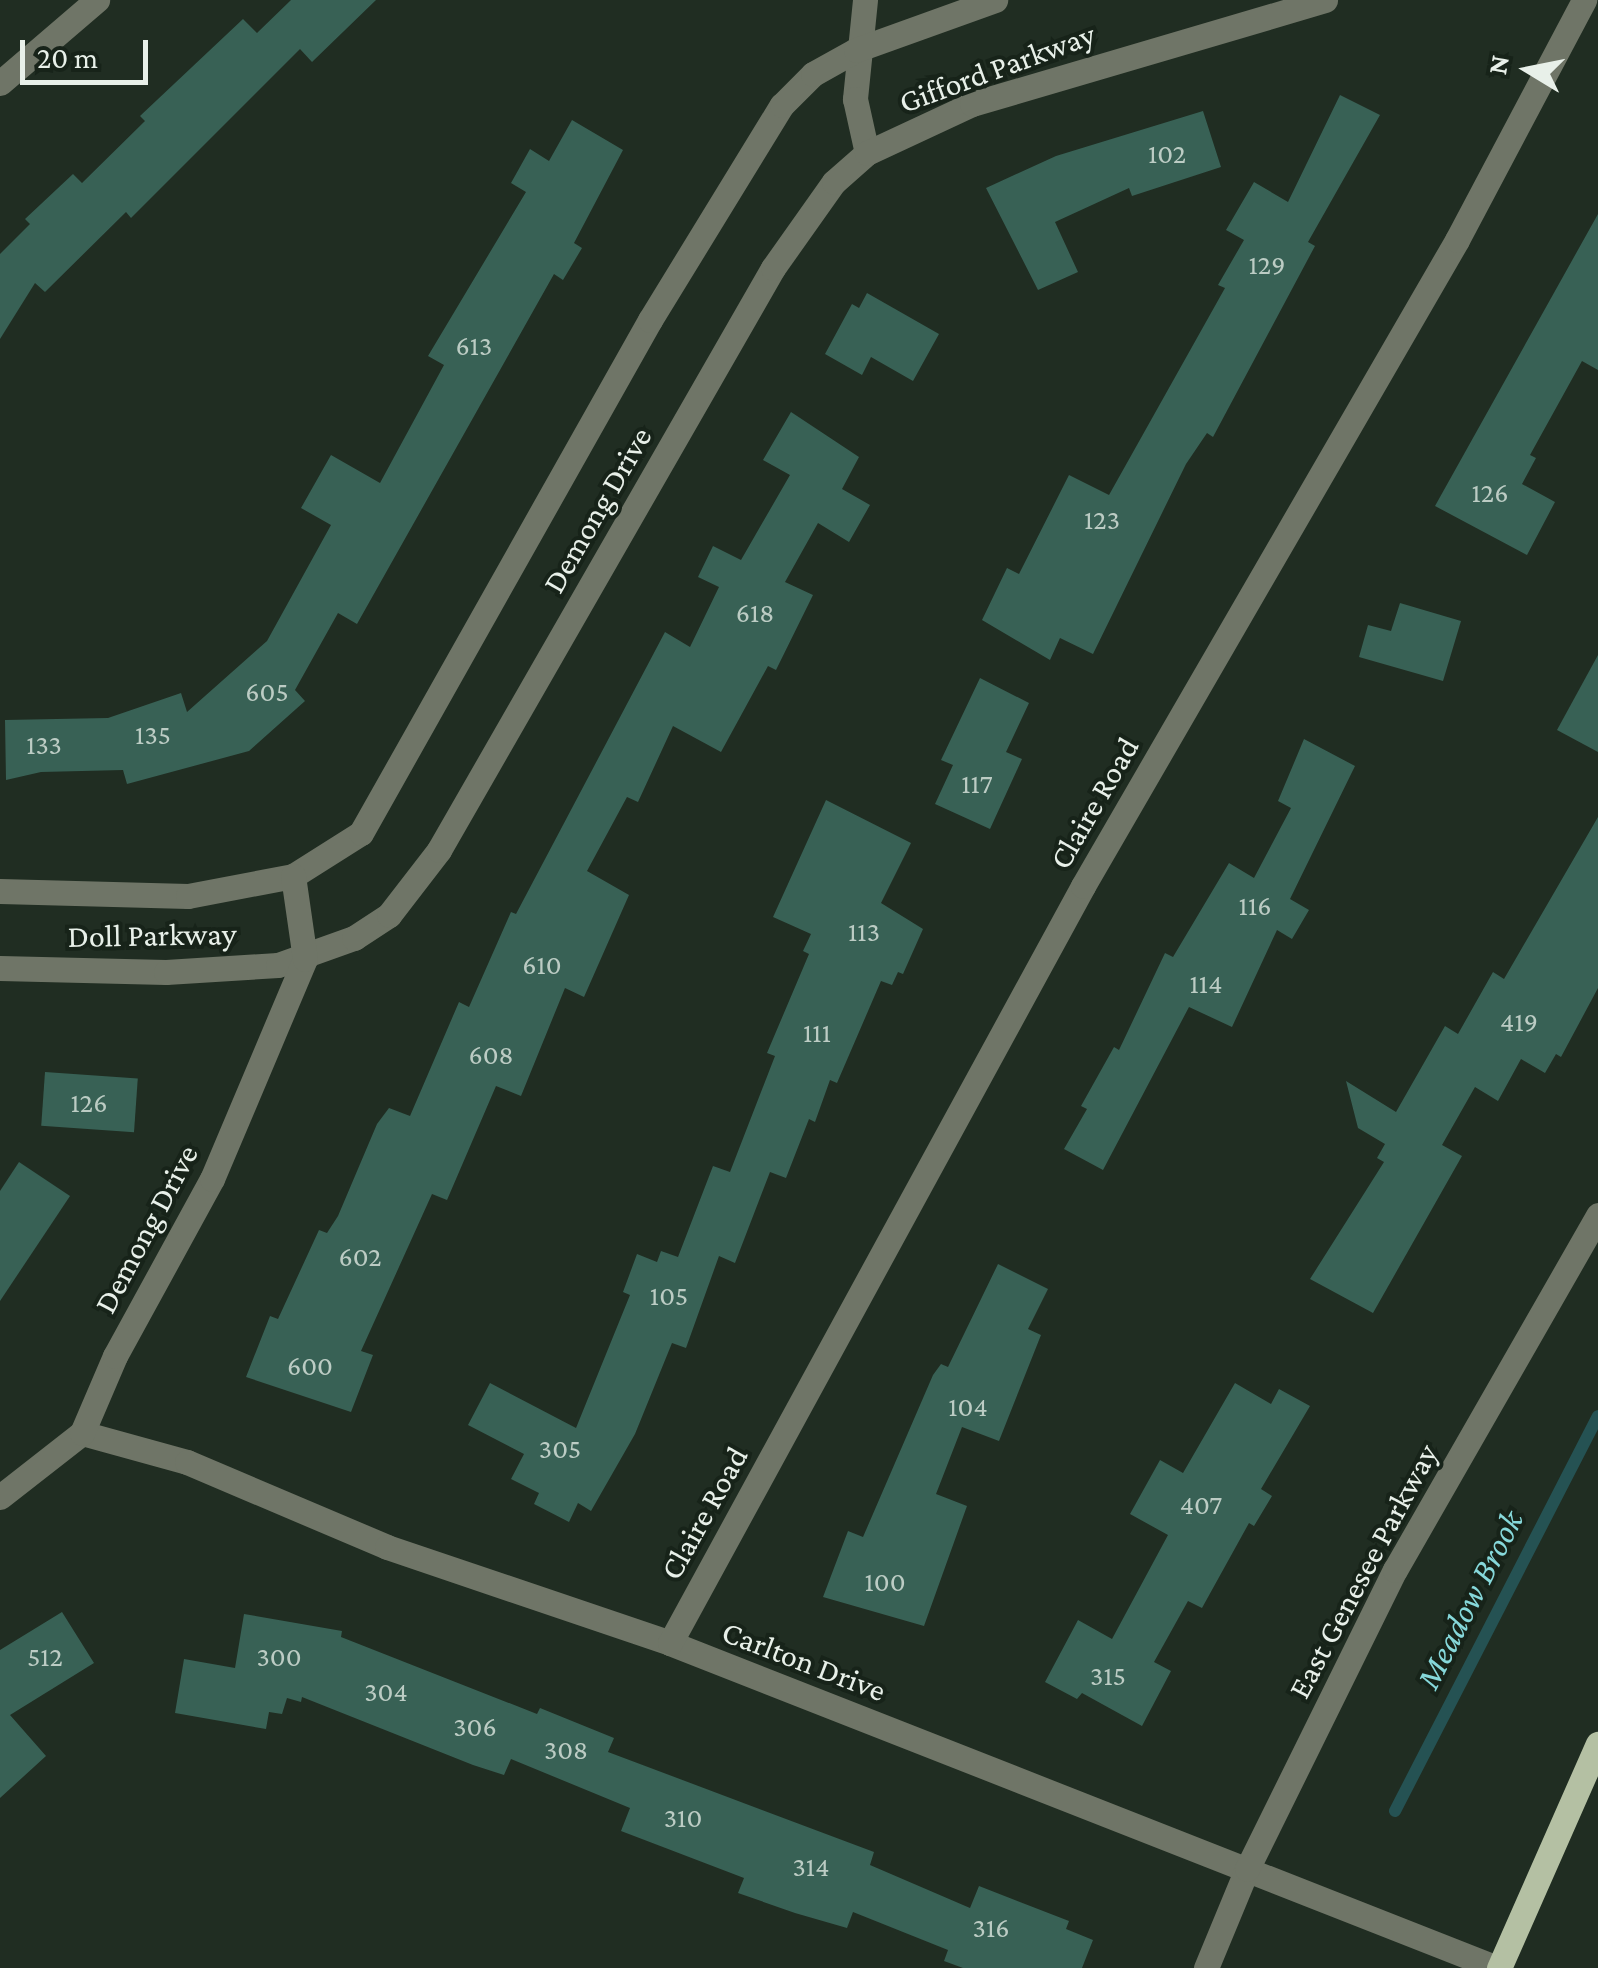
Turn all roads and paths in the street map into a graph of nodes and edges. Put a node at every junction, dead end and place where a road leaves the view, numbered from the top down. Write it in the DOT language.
graph roads {
  1 [pos="97,0"];
  2 [pos="864,0"];
  3 [pos="995,0"];
  4 [pos="1325,0"];
  5 [pos="1584,0"];
  6 [pos="856,50"];
  7 [pos="0,83"];
  8 [pos="867,153"];
  9 [pos="293,876"];
  10 [pos="0,891"];
  11 [pos="305,959"];
  12 [pos="0,968"];
  13 [pos="1598,1215"];
  14 [pos="82,1433"];
  15 [pos="0,1497"];
  16 [pos="670,1644"];
  17 [pos="1598,1744"];
  18 [pos="1247,1869"];
  19 [pos="1206,1968"];
  20 [pos="1498,1968"];
  1 -- 7 [label="street"];
  2 -- 6 [label="street"];
  3 -- 6 [label="street, Gifford Parkway"];
  4 -- 8 [label="street, Gifford Parkway"];
  5 -- 16 [label="street, Claire Road"];
  6 -- 8 [label="street"];
  6 -- 9 [label="street, Demong Drive"];
  8 -- 11 [label="street, Demong Drive"];
  9 -- 10 [label="street, Doll Parkway"];
  9 -- 11 [label="street"];
  11 -- 12 [label="street, Doll Parkway"];
  11 -- 14 [label="street, Demong Drive"];
  13 -- 18 [label="street, East Genesee Parkway"];
  14 -- 15 [label="street, Demong Drive"];
  14 -- 16 [label="street, Carlton Drive"];
  16 -- 18 [label="street, Carlton Drive"];
  17 -- 20 [label="main road"];
  18 -- 19 [label="street, East Genesee Parkway"];
  18 -- 20 [label="street, Carlton Drive"];
}
